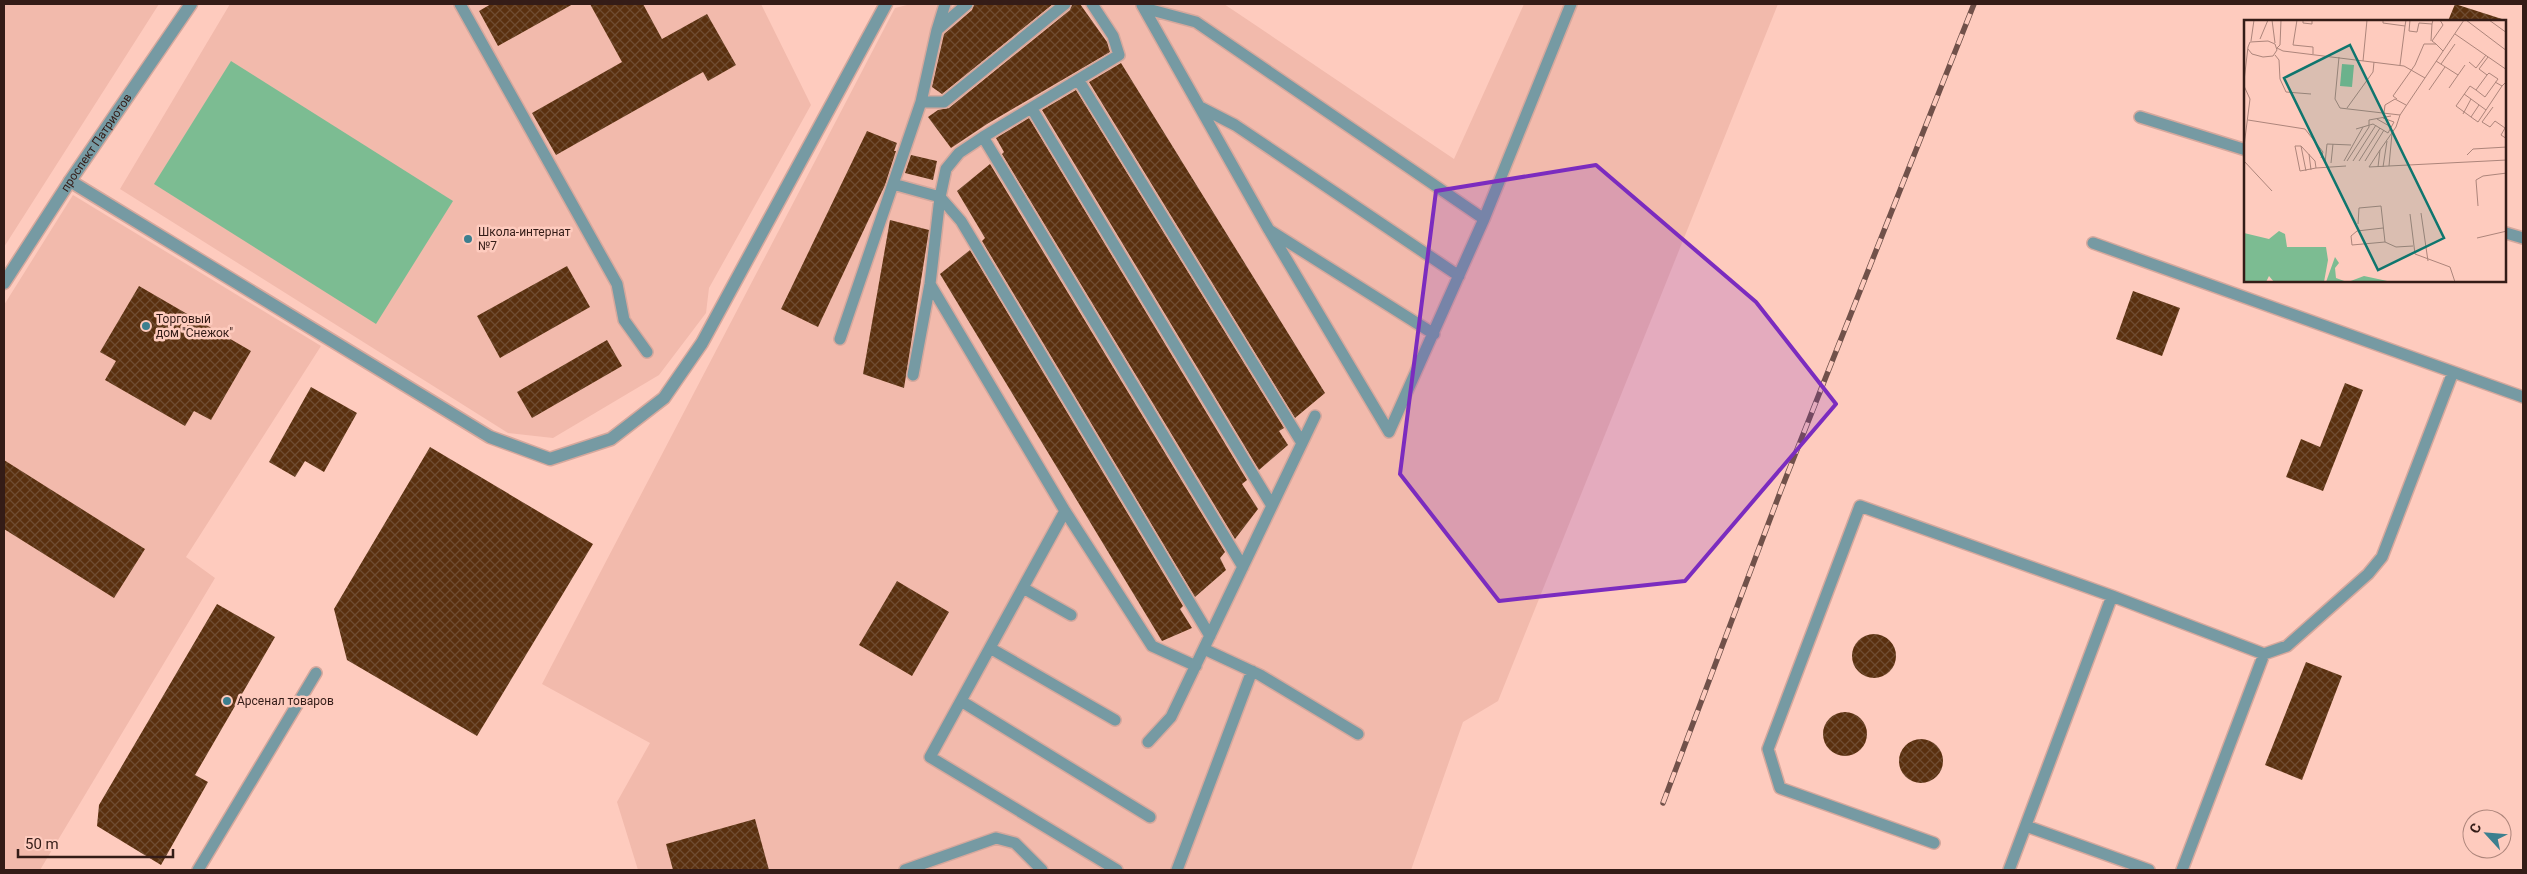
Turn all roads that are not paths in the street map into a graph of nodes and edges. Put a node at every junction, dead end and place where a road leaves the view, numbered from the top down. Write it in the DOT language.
graph roads {
  1 [pos="191,4"];
  2 [pos="460,4"];
  3 [pos="886,4"];
  4 [pos="945,4"];
  5 [pos="966,4"];
  6 [pos="1065,4"];
  7 [pos="1092,4"];
  8 [pos="1571,4"];
  9 [pos="1143,6"];
  10 [pos="937,30"];
  11 [pos="1079,80"];
  12 [pos="921,102"];
  13 [pos="1200,107"];
  14 [pos="1032,109"];
  15 [pos="2140,117"];
  16 [pos="982,137"];
  17 [pos="2244,149"];
  18 [pos="70,181"];
  19 [pos="893,184"];
  20 [pos="940,196"];
  21 [pos="1484,219"];
  22 [pos="1269,230"];
  23 [pos="2507,233"];
  24 [pos="2523,238"];
  25 [pos="2094,242"];
  26 [pos="1458,276"];
  27 [pos="4,283"];
  28 [pos="930,284"];
  29 [pos="1434,334"];
  30 [pos="840,339"];
  31 [pos="647,352"];
  32 [pos="2453,372"];
  33 [pos="913,375"];
  34 [pos="2523,397"];
  35 [pos="1314,416"];
  36 [pos="1302,443"];
  37 [pos="1272,506"];
  38 [pos="1065,511"];
  39 [pos="1243,567"];
  40 [pos="1023,588"];
  41 [pos="2112,596"];
  42 [pos="1071,615"];
  43 [pos="1210,636"];
  44 [pos="990,648"];
  45 [pos="1204,649"];
  46 [pos="2264,654"];
  47 [pos="1196,666"];
  48 [pos="1252,671"];
  49 [pos="316,673"];
  50 [pos="961,701"];
  51 [pos="1114,720"];
  52 [pos="1358,734"];
  53 [pos="1148,742"];
  54 [pos="1150,817"];
  55 [pos="2026,826"];
  56 [pos="1934,843"];
  57 [pos="198,870"];
  58 [pos="905,870"];
  59 [pos="1042,870"];
  60 [pos="1117,870"];
  61 [pos="1177,870"];
  62 [pos="2009,870"];
  63 [pos="2149,870"];
  64 [pos="2182,870"];
  1 -- 18 [label="street, проспект Патриотов"];
  2 -- 31 [label="lane"];
  3 -- 18 [label="street"];
  4 -- 10 [label="lane"];
  5 -- 10 [label="lane"];
  6 -- 12 [label="lane"];
  7 -- 11 [label="lane"];
  8 -- 21 [label="lane"];
  9 -- 13 [label="lane"];
  9 -- 21 [label="lane"];
  10 -- 12 [label="lane"];
  11 -- 14 [label="lane"];
  11 -- 36 [label="lane"];
  12 -- 19 [label="lane"];
  13 -- 22 [label="lane"];
  13 -- 26 [label="lane"];
  14 -- 16 [label="lane"];
  14 -- 37 [label="lane"];
  15 -- 17 [label="lane"];
  16 -- 20 [label="lane"];
  16 -- 39 [label="lane"];
  18 -- 27 [label="street, проспект Патриотов"];
  19 -- 20 [label="lane"];
  19 -- 30 [label="lane"];
  20 -- 28 [label="lane"];
  20 -- 43 [label="lane"];
  21 -- 26 [label="lane"];
  22 -- 29 [label="lane"];
  22 -- 29 [label="lane"];
  23 -- 24 [label="lane"];
  25 -- 32 [label="lane"];
  26 -- 29 [label="lane"];
  28 -- 33 [label="lane"];
  28 -- 38 [label="lane"];
  32 -- 34 [label="lane"];
  32 -- 46 [label="lane"];
  35 -- 36 [label="lane"];
  36 -- 37 [label="lane"];
  37 -- 39 [label="lane"];
  38 -- 40 [label="lane"];
  38 -- 47 [label="lane"];
  39 -- 43 [label="lane"];
  40 -- 42 [label="lane"];
  40 -- 44 [label="lane"];
  41 -- 46 [label="lane"];
  41 -- 55 [label="lane"];
  41 -- 56 [label="lane"];
  43 -- 45 [label="lane"];
  44 -- 50 [label="lane"];
  44 -- 51 [label="lane"];
  45 -- 47 [label="lane"];
  45 -- 48 [label="lane"];
  46 -- 64 [label="lane"];
  47 -- 53 [label="lane"];
  48 -- 52 [label="lane"];
  48 -- 61 [label="lane"];
  49 -- 57 [label="lane"];
  50 -- 54 [label="lane"];
  50 -- 60 [label="lane"];
  55 -- 62 [label="lane"];
  55 -- 63 [label="lane"];
  58 -- 59 [label="lane"];
}
